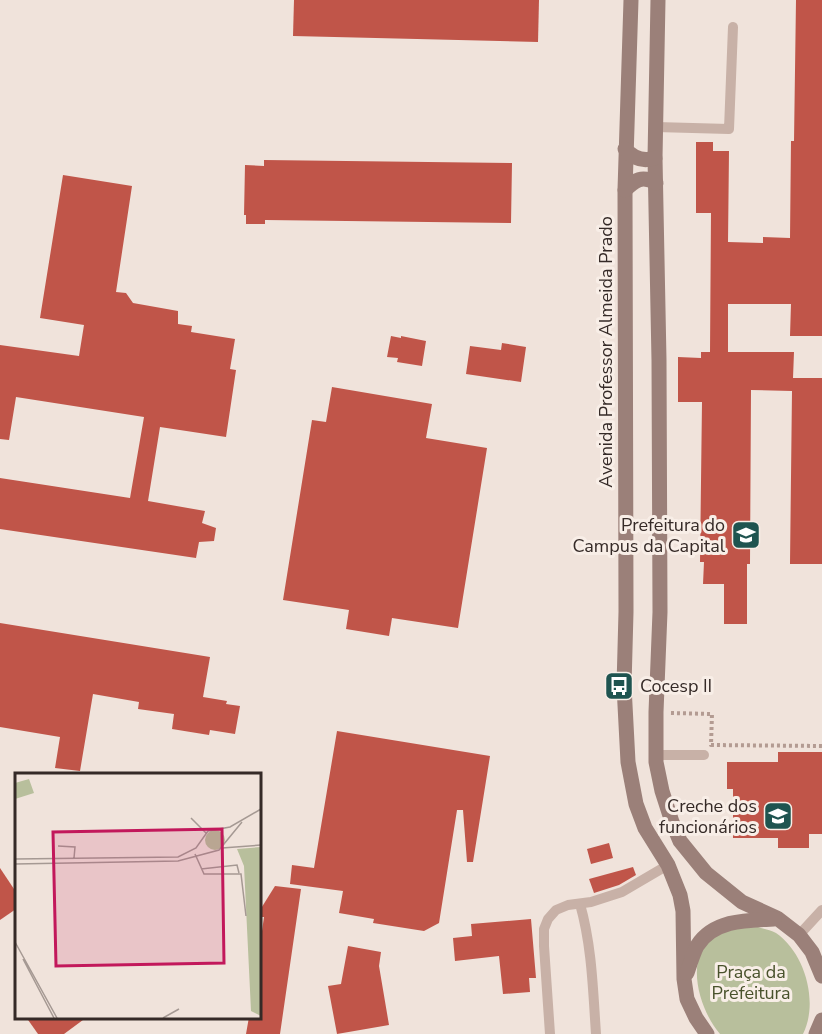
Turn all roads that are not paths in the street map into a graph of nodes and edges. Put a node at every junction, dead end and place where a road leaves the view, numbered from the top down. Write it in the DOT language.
graph roads {
  1 [pos="631,0"];
  2 [pos="658,0"];
  3 [pos="733,27"];
  4 [pos="656,127"];
  5 [pos="625,149"];
  6 [pos="655,158"];
  7 [pos="656,183"];
  8 [pos="625,190"];
  9 [pos="656,755"];
  10 [pos="704,755"];
  11 [pos="668,865"];
  12 [pos="580,904"];
  13 [pos="822,910"];
  14 [pos="777,918"];
  15 [pos="799,934"];
  16 [pos="822,976"];
  17 [pos="684,980"];
  18 [pos="822,1020"];
  19 [pos="550,1034"];
  20 [pos="596,1034"];
  21 [pos="707,1034"];
  22 [pos="816,1034"];
  1 -- 5 [label="street, Avenida Professor Almeida Prado"];
  2 -- 4 [label="street"];
  3 -- 4 [label="lane"];
  4 -- 6 [label="street"];
  5 -- 6 [label="street"];
  5 -- 8 [label="street, Avenida Professor Almeida Prado"];
  6 -- 7 [label="street"];
  7 -- 8 [label="street"];
  7 -- 9 [label="street"];
  8 -- 11 [label="street, Avenida Professor Almeida Prado"];
  9 -- 10 [label="lane"];
  9 -- 14 [label="street"];
  11 -- 12 [label="lane"];
  11 -- 17 [label="street, Avenida Professor Almeida Prado"];
  12 -- 19 [label="lane"];
  12 -- 20 [label="lane"];
  13 -- 15 [label="lane"];
  14 -- 15 [label="street"];
  14 -- 17 [label="street"];
  15 -- 16 [label="street"];
  17 -- 21 [label="street, Avenida Professor Almeida Prado"];
  18 -- 22 [label="street"];
}
